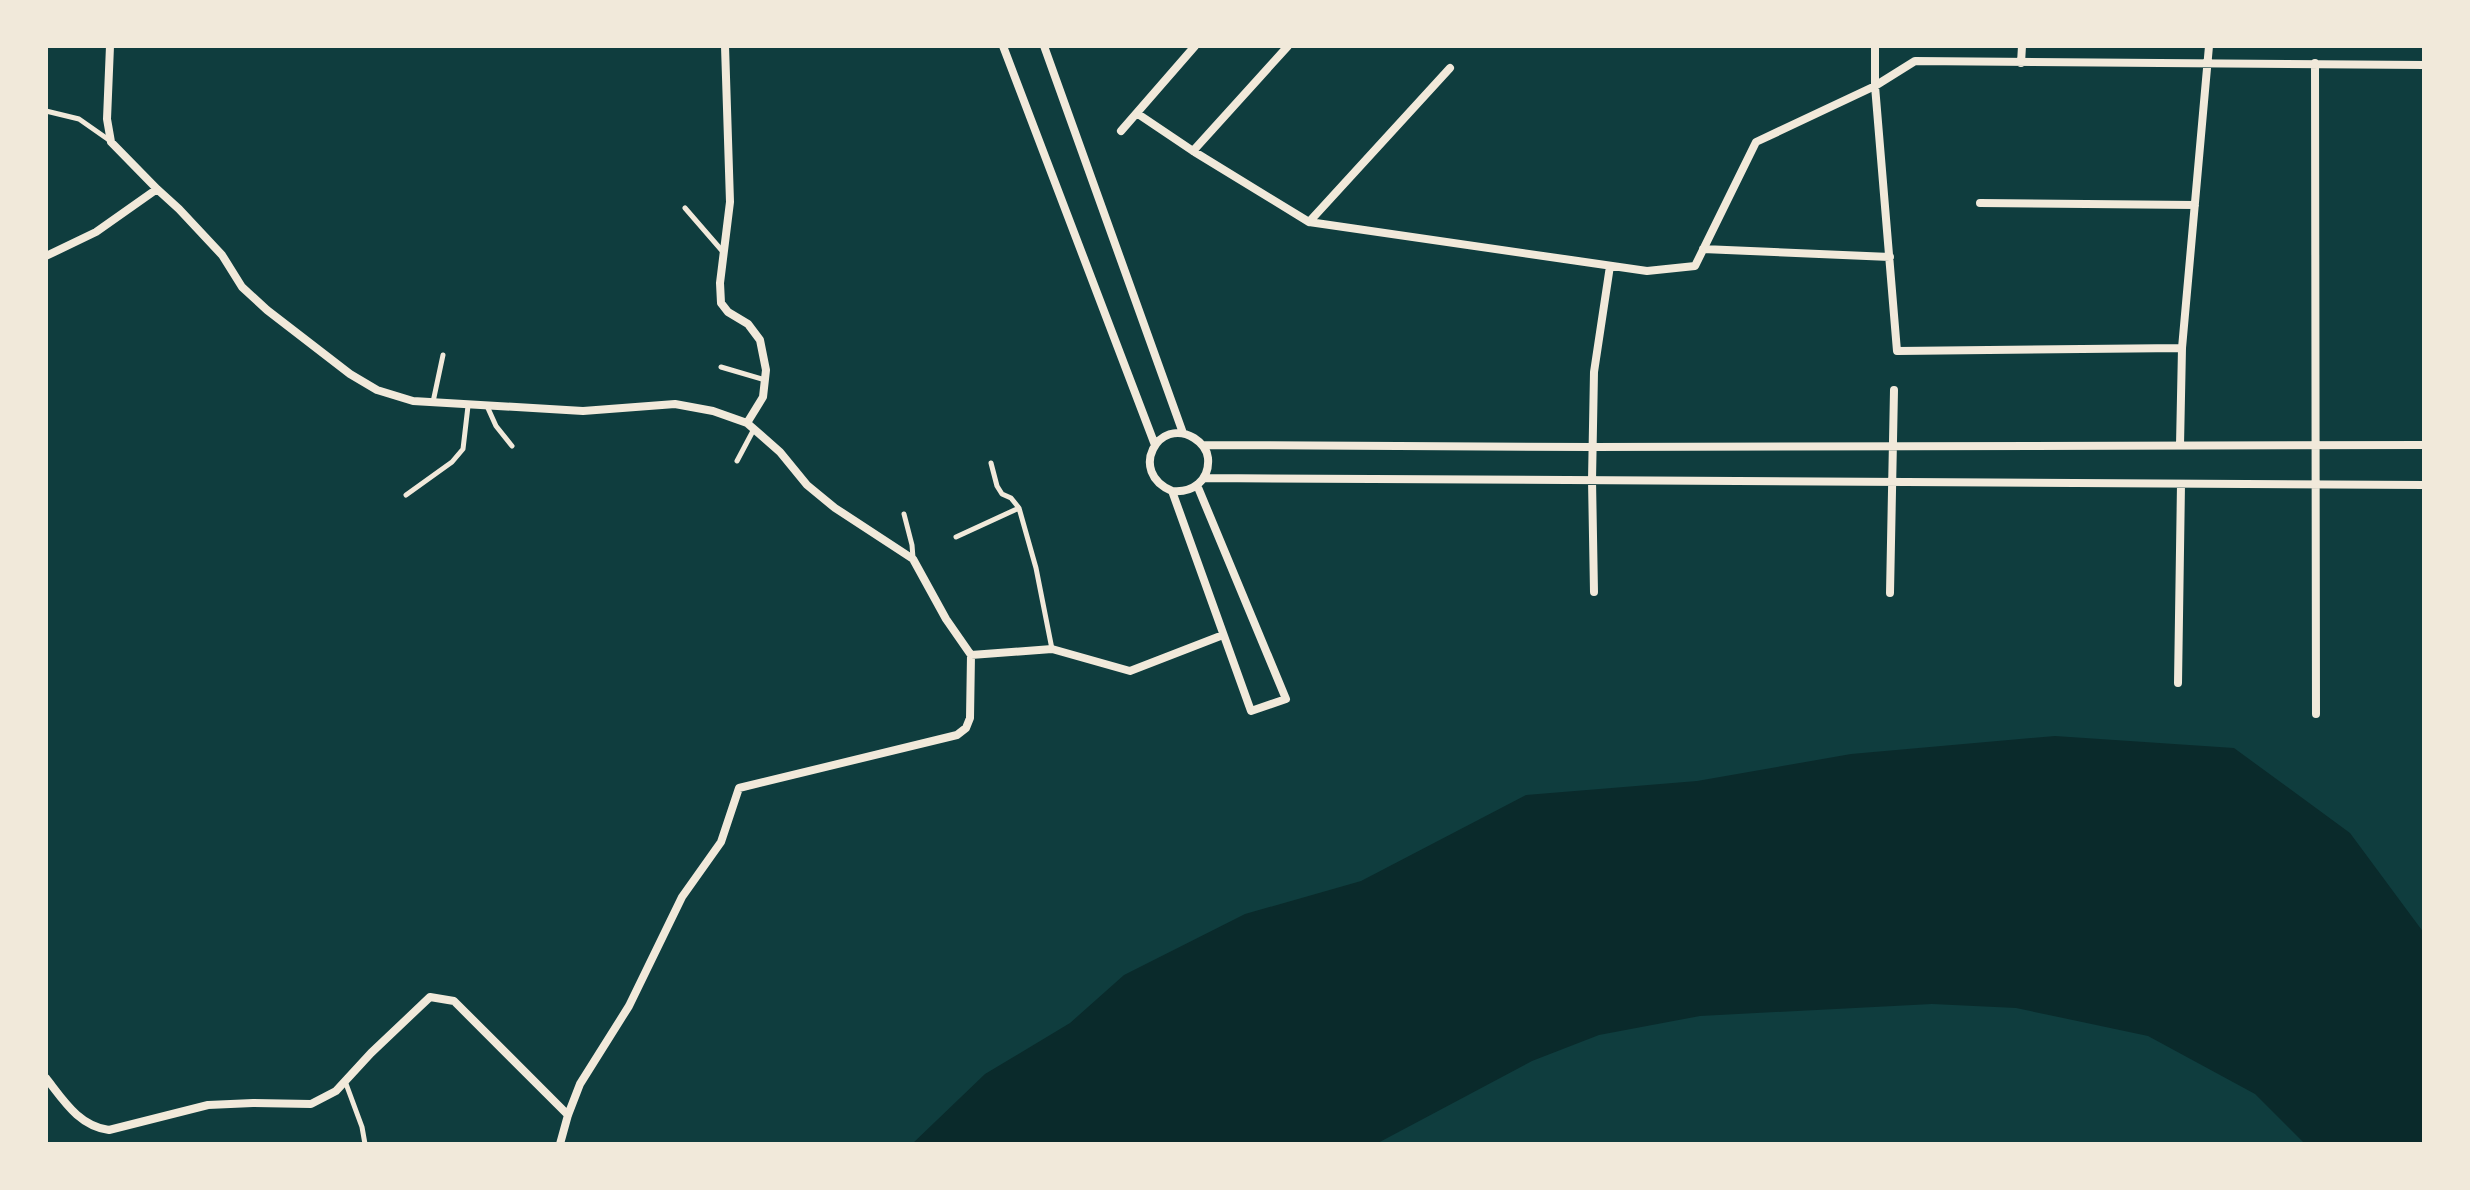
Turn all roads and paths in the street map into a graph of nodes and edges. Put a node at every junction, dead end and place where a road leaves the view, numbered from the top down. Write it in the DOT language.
graph roads {
  1 [pos="110,46"];
  2 [pos="725,46"];
  3 [pos="1003,46"];
  4 [pos="1044,46"];
  5 [pos="1195,46"];
  6 [pos="1288,46"];
  7 [pos="1875,46"];
  8 [pos="2022,46"];
  9 [pos="2209,46"];
  10 [pos="2021,63"];
  11 [pos="2208,63"];
  12 [pos="2315,63"];
  13 [pos="2424,65"];
  14 [pos="1450,68"];
  15 [pos="1875,86"];
  16 [pos="46,111"];
  17 [pos="1138,114"];
  18 [pos="1121,131"];
  19 [pos="111,142"];
  20 [pos="1193,151"];
  21 [pos="157,189"];
  22 [pos="1980,203"];
  23 [pos="2195,205"];
  24 [pos="685,208"];
  25 [pos="1309,222"];
  26 [pos="1703,249"];
  27 [pos="724,253"];
  28 [pos="46,256"];
  29 [pos="1890,257"];
  30 [pos="1610,266"];
  31 [pos="2182,348"];
  32 [pos="443,355"];
  33 [pos="721,367"];
  34 [pos="765,380"];
  35 [pos="1894,390"];
  36 [pos="433,403"];
  37 [pos="468,406"];
  38 [pos="487,406"];
  39 [pos="750,426"];
  40 [pos="1183,433"];
  41 [pos="1155,445"];
  42 [pos="1203,445"];
  43 [pos="2180,445"];
  44 [pos="2316,445"];
  45 [pos="2424,445"];
  46 [pos="512,446"];
  47 [pos="1892,446"];
  48 [pos="1593,447"];
  49 [pos="737,461"];
  50 [pos="991,463"];
  51 [pos="1592,480"];
  52 [pos="1200,482"];
  53 [pos="1891,482"];
  54 [pos="2181,484"];
  55 [pos="2316,485"];
  56 [pos="2424,485"];
  57 [pos="1172,491"];
  58 [pos="406,495"];
  59 [pos="1019,508"];
  60 [pos="904,514"];
  61 [pos="956,537"];
  62 [pos="913,559"];
  63 [pos="1594,592"];
  64 [pos="1890,593"];
  65 [pos="1223,635"];
  66 [pos="1052,649"];
  67 [pos="971,655"];
  68 [pos="2178,683"];
  69 [pos="2316,714"];
  70 [pos="46,1078"];
  71 [pos="345,1081"];
  72 [pos="568,1115"];
  73 [pos="365,1144"];
  74 [pos="560,1144"];
  1 -- 19 [label="street"];
  2 -- 27 [label="street"];
  3 -- 41 [label="street"];
  4 -- 40 [label="street"];
  5 -- 17 [label="street"];
  6 -- 20 [label="street"];
  7 -- 15 [label="street"];
  8 -- 10 [label="street"];
  9 -- 11 [label="street"];
  10 -- 11 [label="street"];
  10 -- 15 [label="street"];
  11 -- 12 [label="street"];
  11 -- 23 [label="street"];
  12 -- 13 [label="street"];
  12 -- 44 [label="street"];
  14 -- 25 [label="street"];
  15 -- 26 [label="street"];
  15 -- 29 [label="street"];
  16 -- 19 [label="lane"];
  17 -- 18 [label="street"];
  17 -- 20 [label="street"];
  19 -- 21 [label="street"];
  20 -- 25 [label="street"];
  21 -- 28 [label="street"];
  21 -- 36 [label="street"];
  22 -- 23 [label="street"];
  23 -- 31 [label="street"];
  24 -- 27 [label="lane"];
  25 -- 30 [label="street"];
  26 -- 29 [label="street"];
  26 -- 30 [label="street"];
  27 -- 34 [label="street"];
  29 -- 31 [label="street"];
  30 -- 48 [label="street"];
  31 -- 43 [label="street"];
  32 -- 36 [label="lane"];
  33 -- 34 [label="lane"];
  34 -- 39 [label="street"];
  35 -- 47 [label="street"];
  36 -- 37 [label="street"];
  37 -- 38 [label="street"];
  37 -- 58 [label="lane"];
  38 -- 39 [label="street"];
  38 -- 46 [label="lane"];
  39 -- 49 [label="lane"];
  39 -- 62 [label="street"];
  40 -- 41 [label="street"];
  40 -- 42 [label="street"];
  41 -- 57 [label="street"];
  42 -- 48 [label="street"];
  42 -- 52 [label="street"];
  43 -- 44 [label="street"];
  43 -- 47 [label="street"];
  44 -- 45 [label="street"];
  44 -- 55 [label="street"];
  47 -- 48 [label="street"];
  47 -- 53 [label="street"];
  48 -- 51 [label="street"];
  50 -- 59 [label="lane"];
  51 -- 52 [label="street"];
  51 -- 53 [label="street"];
  51 -- 63 [label="street"];
  52 -- 57 [label="street"];
  52 -- 65 [label="street"];
  53 -- 54 [label="street"];
  53 -- 64 [label="street"];
  54 -- 55 [label="street"];
  54 -- 68 [label="street"];
  55 -- 56 [label="street"];
  55 -- 69 [label="street"];
  57 -- 65 [label="street"];
  59 -- 61 [label="lane"];
  59 -- 66 [label="lane"];
  60 -- 62 [label="lane"];
  62 -- 67 [label="street"];
  65 -- 66 [label="street"];
  66 -- 67 [label="street"];
  67 -- 72 [label="street"];
  70 -- 71 [label="street"];
  71 -- 72 [label="street"];
  71 -- 73 [label="lane"];
  72 -- 74 [label="street"];
}
